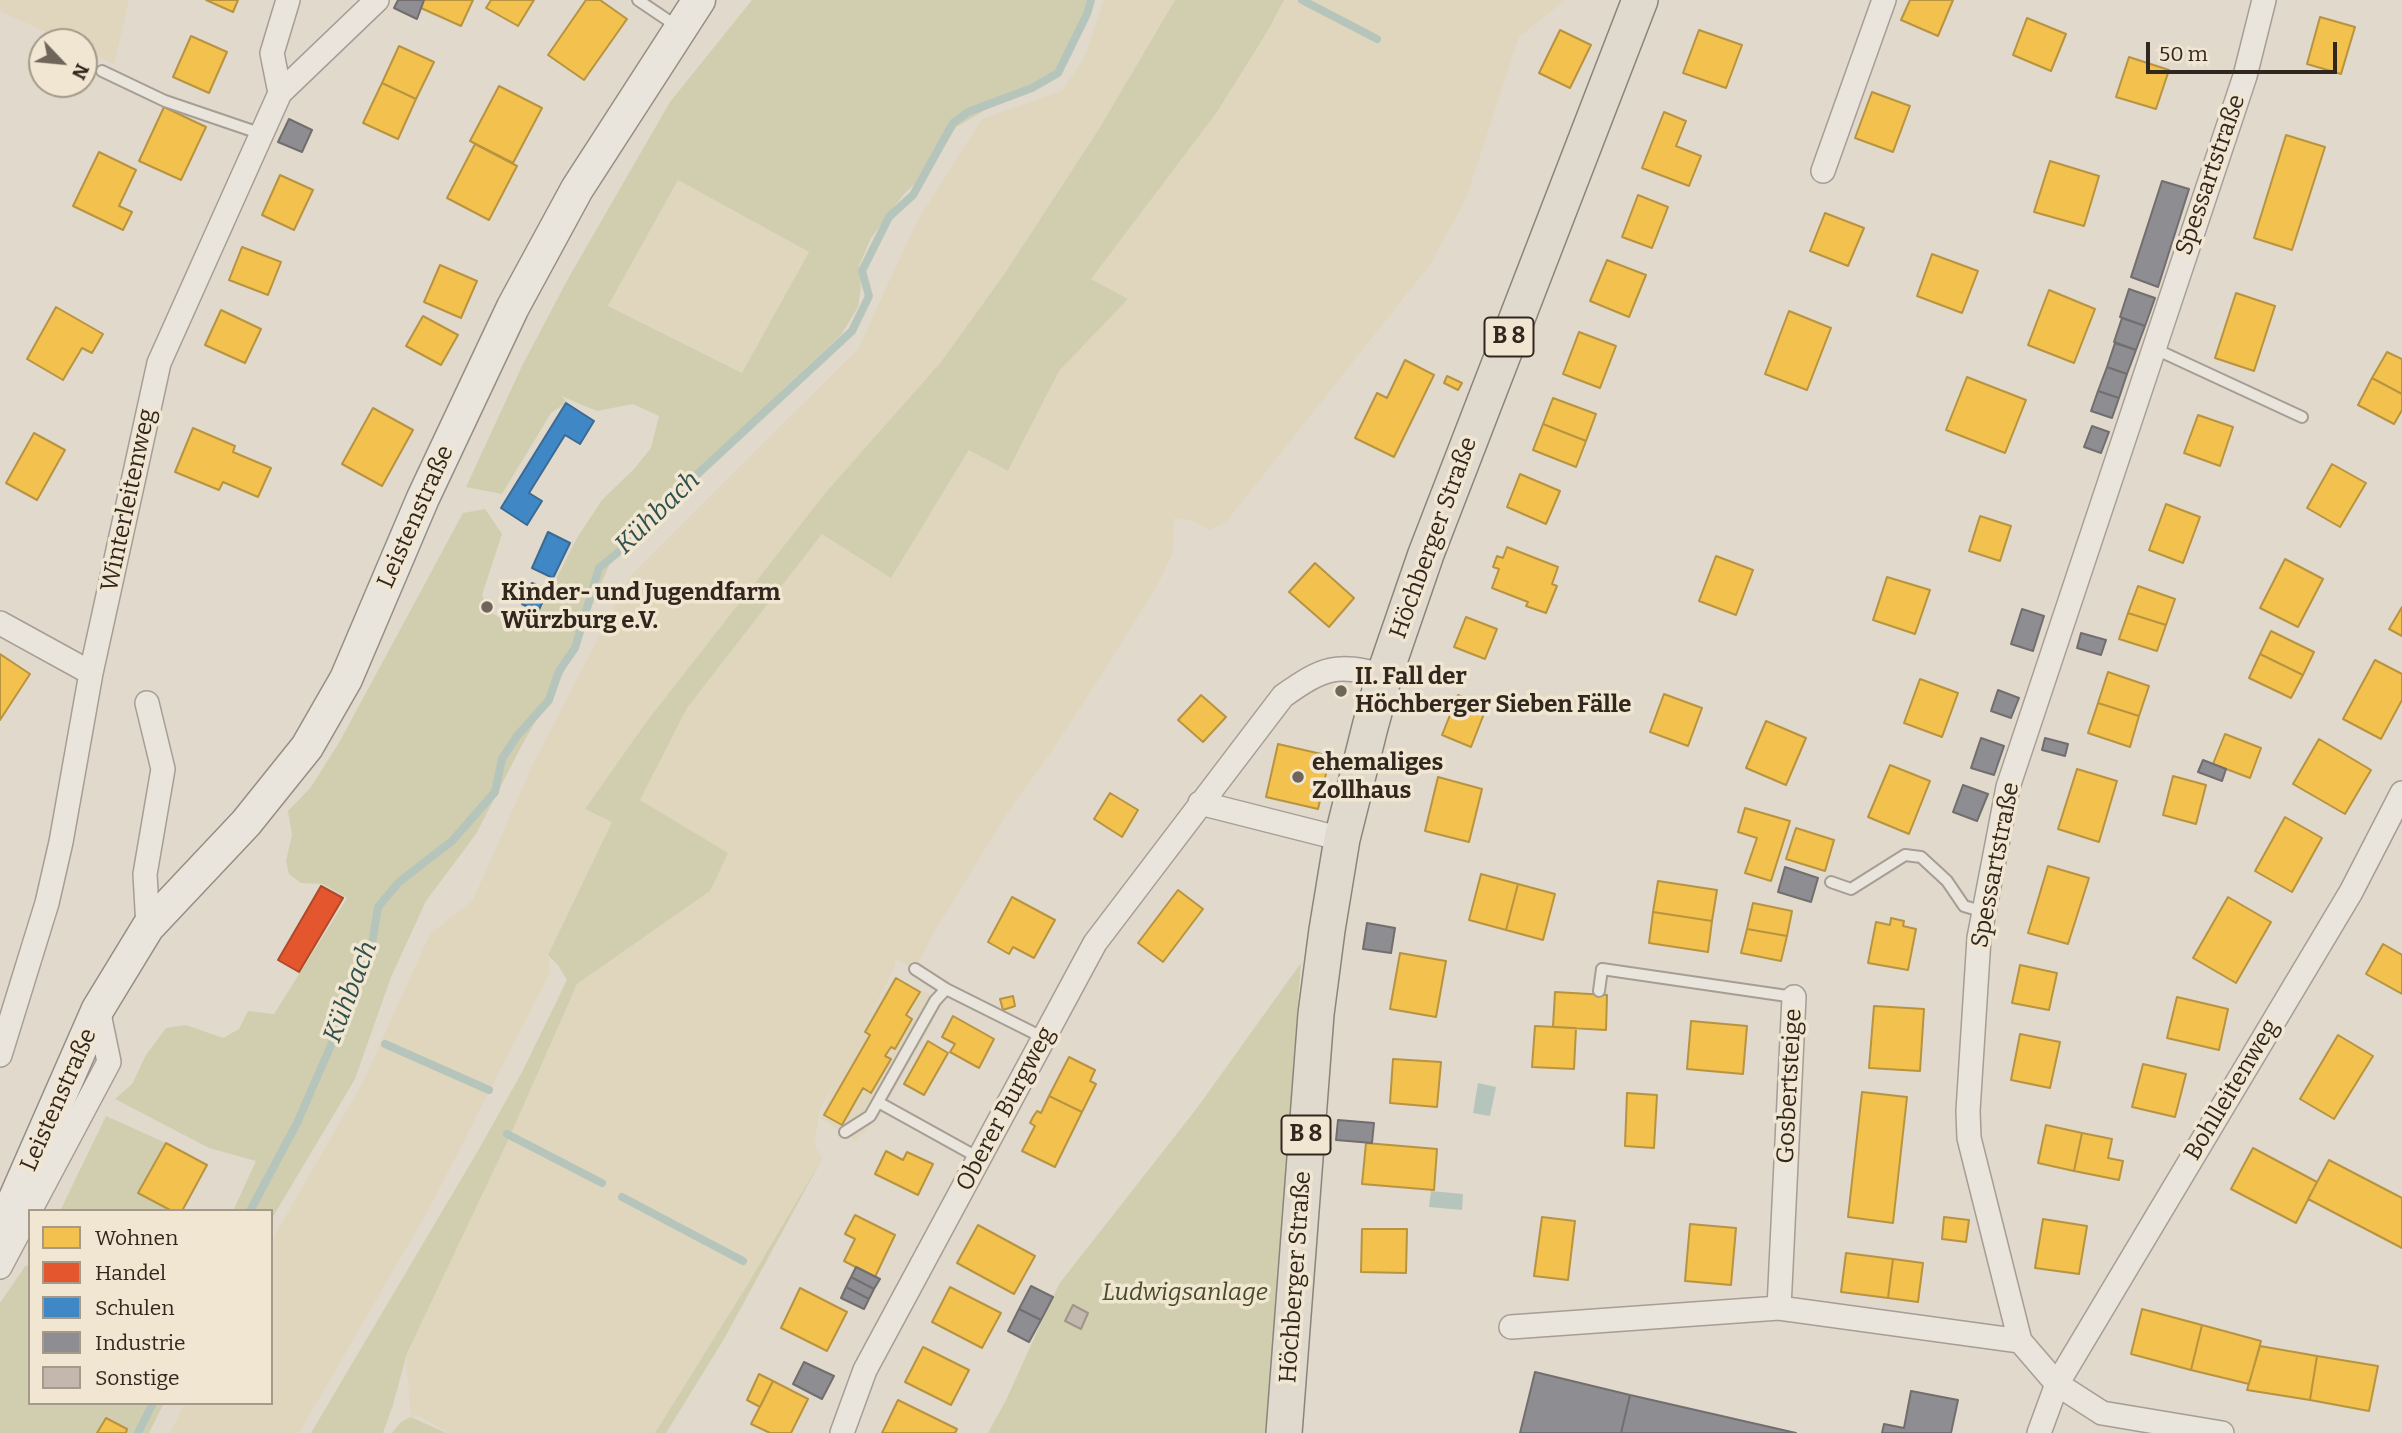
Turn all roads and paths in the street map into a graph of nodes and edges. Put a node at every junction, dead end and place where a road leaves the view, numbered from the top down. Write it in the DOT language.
graph roads {
  1 [pos="288,0"];
  2 [pos="377,0"];
  3 [pos="638,0"];
  4 [pos="699,0"];
  5 [pos="1640,0"];
  6 [pos="1884,0"];
  7 [pos="2264,0"];
  8 [pos="681,28"];
  9 [pos="102,71"];
  10 [pos="280,93"];
  11 [pos="261,134"];
  12 [pos="1824,171"];
  13 [pos="2153,348"];
  14 [pos="2302,418"];
  15 [pos="0,623"];
  16 [pos="91,673"];
  17 [pos="1384,676"];
  18 [pos="147,703"];
  19 [pos="2402,793"];
  20 [pos="1200,803"];
  21 [pos="1342,839"];
  22 [pos="1831,882"];
  23 [pos="1984,912"];
  24 [pos="148,927"];
  25 [pos="915,968"];
  26 [pos="946,989"];
  27 [pos="1599,991"];
  28 [pos="1794,997"];
  29 [pos="98,1009"];
  30 [pos="1044,1038"];
  31 [pos="0,1055"];
  32 [pos="878,1102"];
  33 [pos="845,1132"];
  34 [pos="979,1158"];
  35 [pos="31,1209"];
  36 [pos="28,1214"];
  37 [pos="0,1227"];
  38 [pos="0,1267"];
  39 [pos="1779,1308"];
  40 [pos="1511,1327"];
  41 [pos="2020,1341"];
  42 [pos="2057,1384"];
  43 [pos="842,1433"];
  44 [pos="1284,1433"];
  45 [pos="2039,1433"];
  46 [pos="2222,1433"];
  1 -- 10 [label="street"];
  2 -- 10 [label="street, Winterleitenweg"];
  3 -- 8 [label="lane"];
  4 -- 8 [label="main road, Leistenstraße"];
  5 -- 17 [label="main road, Höchberger Straße / B 8"];
  6 -- 12 [label="street"];
  7 -- 13 [label="street, Spessartstraße"];
  8 -- 24 [label="main road, Leistenstraße"];
  9 -- 11 [label="lane"];
  10 -- 11 [label="street, Winterleitenweg"];
  11 -- 16 [label="street, Winterleitenweg"];
  13 -- 14 [label="lane"];
  13 -- 23 [label="street, Spessartstraße"];
  15 -- 16 [label="street"];
  16 -- 31 [label="street, Winterleitenweg"];
  17 -- 20 [label="street, Oberer Burgweg"];
  17 -- 21 [label="main road, Höchberger Straße / B 8"];
  18 -- 24 [label="street"];
  19 -- 42 [label="street, Bohlleitenweg"];
  20 -- 21 [label="street"];
  20 -- 30 [label="street, Oberer Burgweg"];
  21 -- 44 [label="main road, Höchberger Straße / B 8"];
  22 -- 23 [label="lane"];
  23 -- 41 [label="street, Spessartstraße"];
  24 -- 29 [label="main road, Leistenstraße"];
  25 -- 26 [label="lane"];
  26 -- 30 [label="lane"];
  26 -- 32 [label="lane"];
  27 -- 28 [label="lane, Gosbertsteige"];
  28 -- 39 [label="street, Gosbertsteige"];
  29 -- 35 [label="street, Leistenstraße"];
  29 -- 37 [label="main road, Leistenstraße"];
  30 -- 34 [label="street, Oberer Burgweg"];
  32 -- 33 [label="lane"];
  32 -- 34 [label="lane"];
  34 -- 43 [label="street, Oberer Burgweg"];
  36 -- 38 [label="street, Leistenstraße"];
  39 -- 40 [label="street"];
  39 -- 41 [label="street"];
  41 -- 42 [label="street, Spessartstraße"];
  42 -- 45 [label="street, Bohlleitenweg"];
  42 -- 46 [label="street, Spessartstraße"];
}
